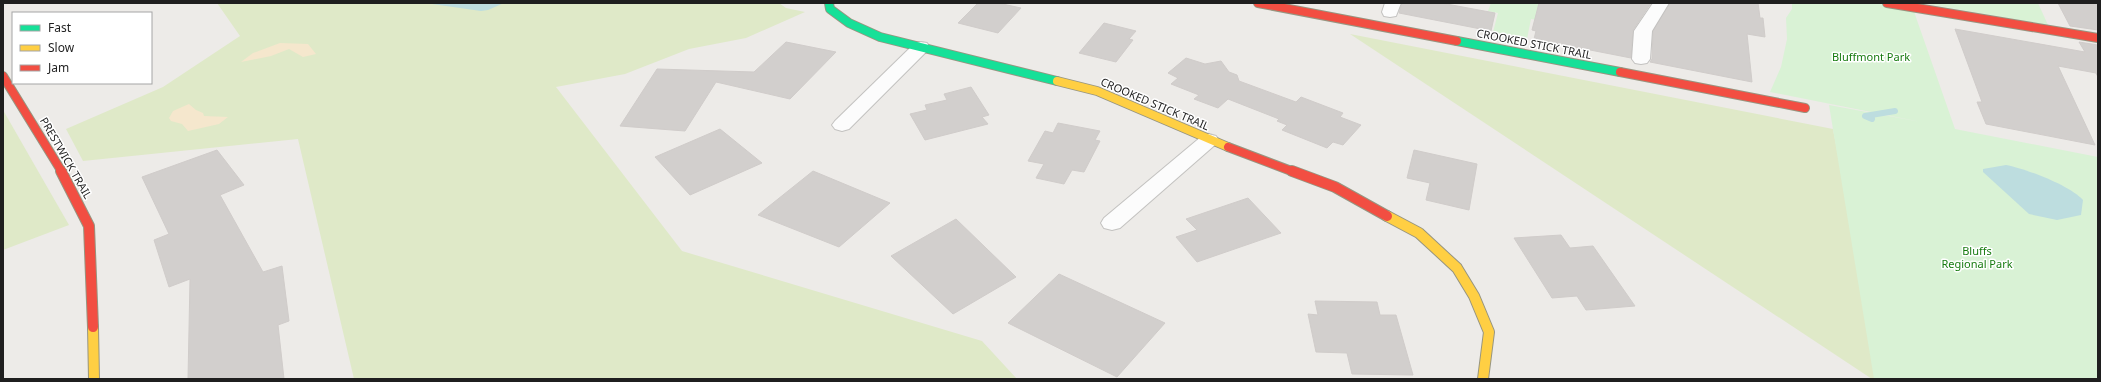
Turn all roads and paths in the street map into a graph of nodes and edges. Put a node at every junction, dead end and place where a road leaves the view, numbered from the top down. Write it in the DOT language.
graph roads {
  1 [pos="829,3"];
  2 [pos="1258,3"];
  3 [pos="1661,3"];
  4 [pos="1888,3"];
  5 [pos="2098,38"];
  6 [pos="921,47"];
  7 [pos="1641,59"];
  8 [pos="3,76"];
  9 [pos="1806,108"];
  10 [pos="842,125"];
  11 [pos="1209,140"];
  12 [pos="1112,223"];
  13 [pos="94,379"];
  14 [pos="1483,379"];
  1 -- 6 [label="street, CROOKED STICK TRAIL"];
  2 -- 9 [label="street, CROOKED STICK TRAIL"];
  3 -- 7 [label="street"];
  4 -- 5 [label="street"];
  6 -- 10 [label="street"];
  6 -- 11 [label="street, CROOKED STICK TRAIL"];
  8 -- 13 [label="street, PRESTWICK TRAIL"];
  11 -- 12 [label="street"];
  11 -- 14 [label="street, CROOKED STICK TRAIL"];
}
